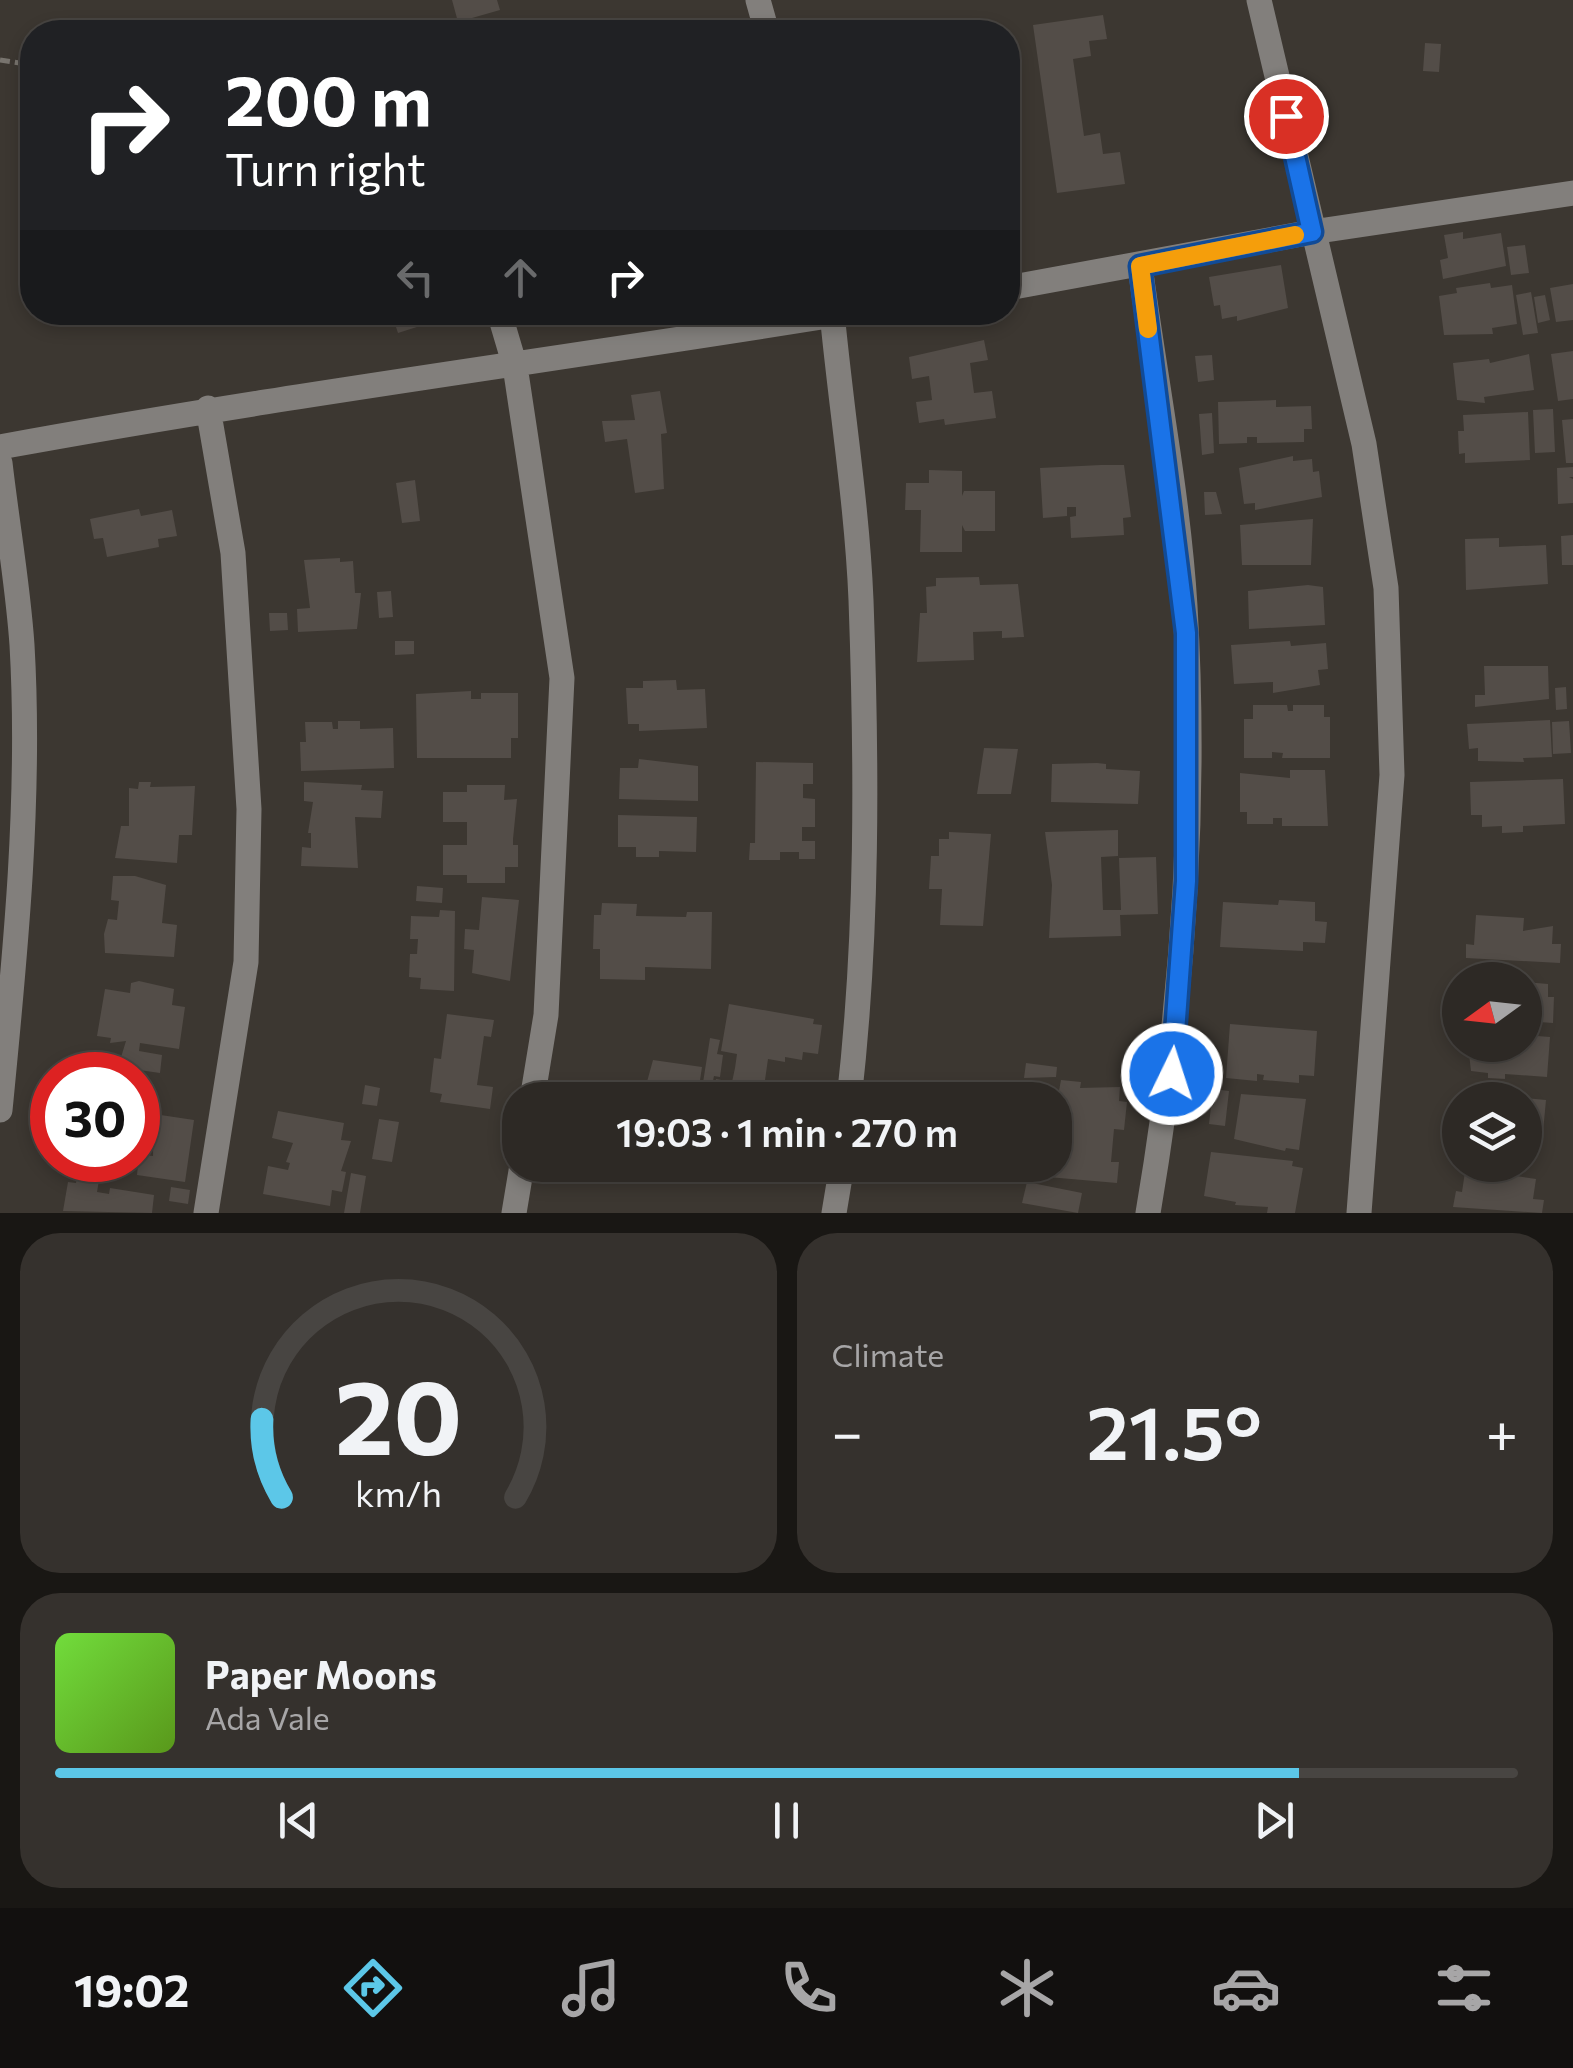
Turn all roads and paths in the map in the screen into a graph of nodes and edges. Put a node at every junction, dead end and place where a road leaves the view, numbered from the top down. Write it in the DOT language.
graph roads {
  1 [pos="1260,0"];
  2 [pos="1573,193"];
  3 [pos="1312,232"];
  4 [pos="1140,266"];
  5 [pos="1020,286"];
  6 [pos="503,325"];
  7 [pos="771,325"];
  8 [pos="840,325"];
  9 [pos="516,366"];
  10 [pos="208,408"];
  11 [pos="0,446"];
  12 [pos="0,464"];
  13 [pos="535,1082"];
  14 [pos="851,1082"];
  15 [pos="0,1110"];
  16 [pos="519,1182"];
  17 [pos="839,1182"];
  18 [pos="206,1213"];
  19 [pos="514,1213"];
  20 [pos="834,1213"];
  21 [pos="1148,1213"];
  22 [pos="1359,1213"];
  1 -- 3 [label="street"];
  2 -- 3 [label="street"];
  3 -- 4 [label="street"];
  3 -- 22 [label="street"];
  4 -- 5 [label="street"];
  4 -- 21 [label="street"];
  6 -- 9 [label="street"];
  7 -- 9 [label="street"];
  8 -- 14 [label="street"];
  9 -- 10 [label="street"];
  9 -- 13 [label="street"];
  10 -- 11 [label="street"];
  10 -- 18 [label="street"];
  12 -- 15 [label="street"];
  16 -- 19 [label="street"];
  17 -- 20 [label="street"];
}
